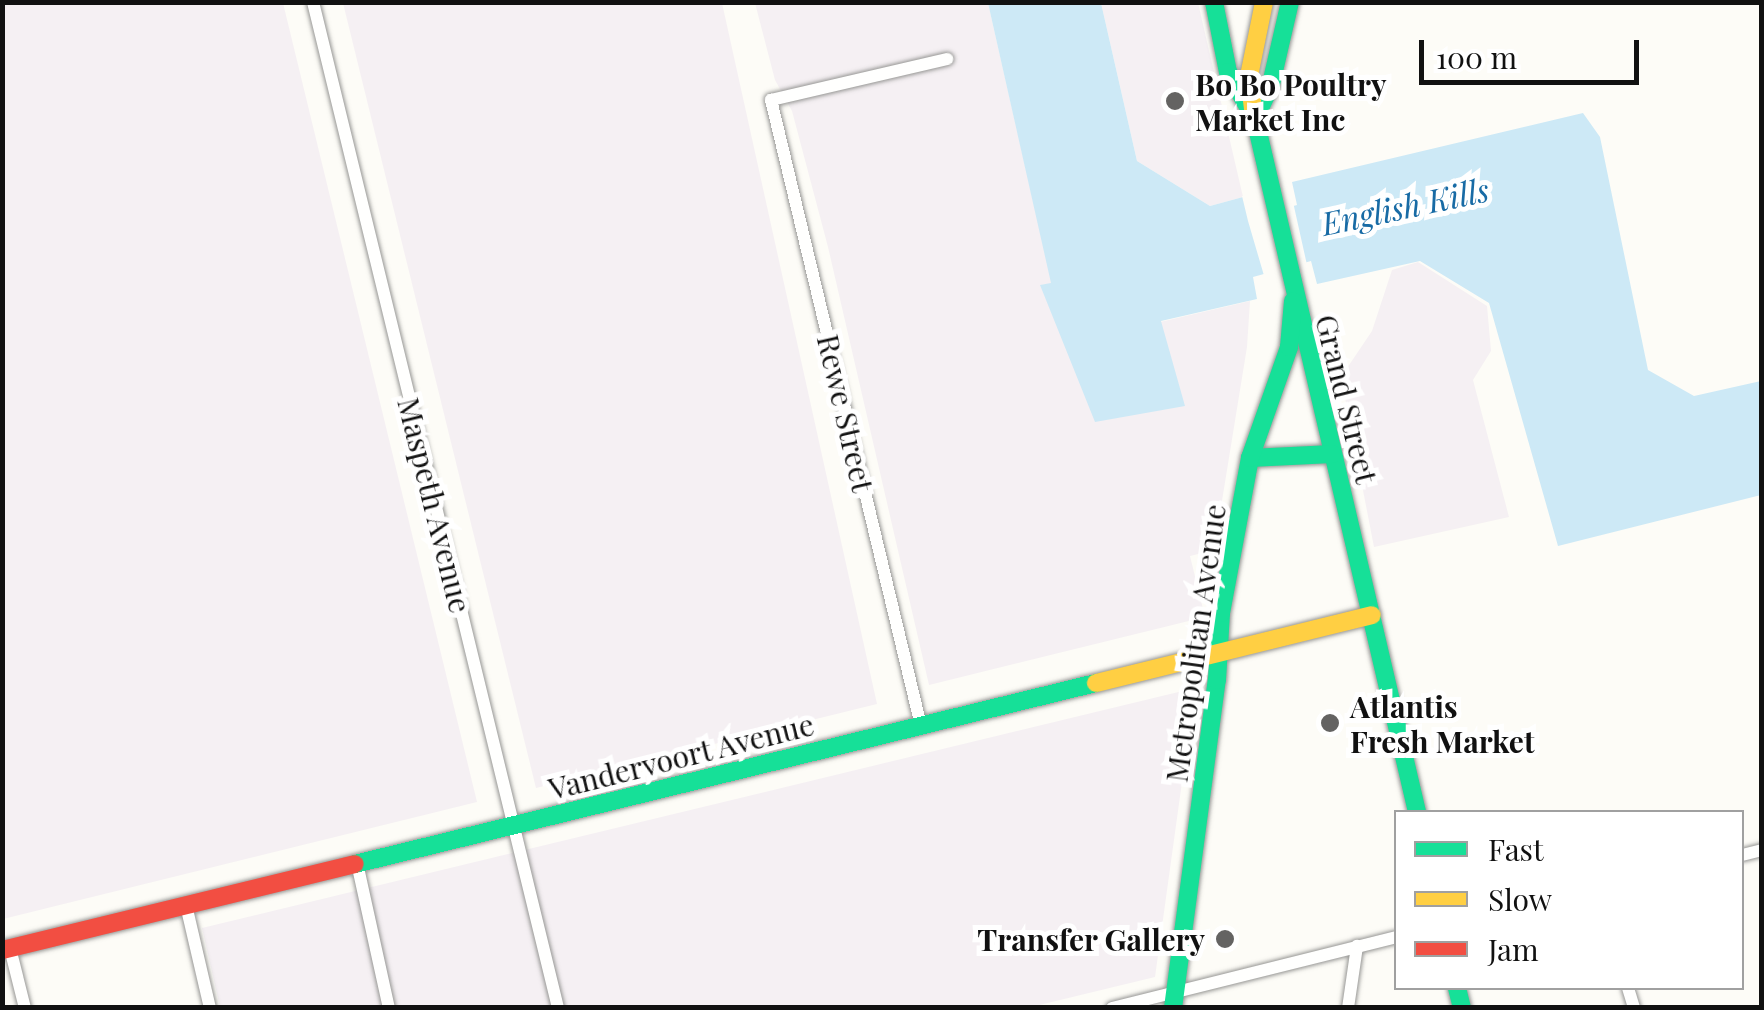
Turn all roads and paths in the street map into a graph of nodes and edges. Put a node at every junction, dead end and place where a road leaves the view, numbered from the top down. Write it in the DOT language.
graph roads {
  1 [pos="312,2"];
  2 [pos="1214,2"];
  3 [pos="1264,2"];
  4 [pos="1290,2"];
  5 [pos="948,58"];
  6 [pos="1255,119"];
  7 [pos="1293,291"];
  8 [pos="1332,454"];
  9 [pos="1250,458"];
  10 [pos="1372,615"];
  11 [pos="1218,653"];
  12 [pos="921,726"];
  13 [pos="1417,810"];
  14 [pos="513,825"];
  15 [pos="357,863"];
  16 [pos="186,905"];
  17 [pos="1394,937"];
  18 [pos="1357,946"];
  19 [pos="6,949"];
  20 [pos="1174,1000"];
  21 [pos="25,1008"];
  22 [pos="210,1008"];
  23 [pos="389,1008"];
  24 [pos="558,1008"];
  25 [pos="1112,1008"];
  26 [pos="1348,1008"];
  1 -- 14 [label="street, Maspeth Avenue"];
  2 -- 6 [label="main road, Grand Street"];
  3 -- 6 [label="main road"];
  4 -- 6 [label="main road"];
  5 -- 12 [label="street, Rewe Street"];
  6 -- 7 [label="main road, Grand Street"];
  7 -- 8 [label="main road, Grand Street"];
  7 -- 9 [label="main road, Metropolitan Avenue"];
  8 -- 9 [label="main road"];
  8 -- 10 [label="main road, Grand Street"];
  9 -- 11 [label="main road, Metropolitan Avenue"];
  10 -- 11 [label="main road, Vandervoort Avenue"];
  10 -- 13 [label="main road, Grand Street"];
  11 -- 12 [label="main road, Vandervoort Avenue"];
  11 -- 20 [label="main road, Metropolitan Avenue"];
  12 -- 14 [label="main road, Vandervoort Avenue"];
  14 -- 15 [label="main road, Vandervoort Avenue"];
  14 -- 24 [label="street, Maspeth Avenue"];
  15 -- 16 [label="main road, Vandervoort Avenue"];
  15 -- 23 [label="street"];
  16 -- 19 [label="main road, Vandervoort Avenue"];
  16 -- 22 [label="street"];
  17 -- 18 [label="street"];
  18 -- 20 [label="street"];
  18 -- 26 [label="street"];
  19 -- 21 [label="street"];
  20 -- 25 [label="street"];
}
